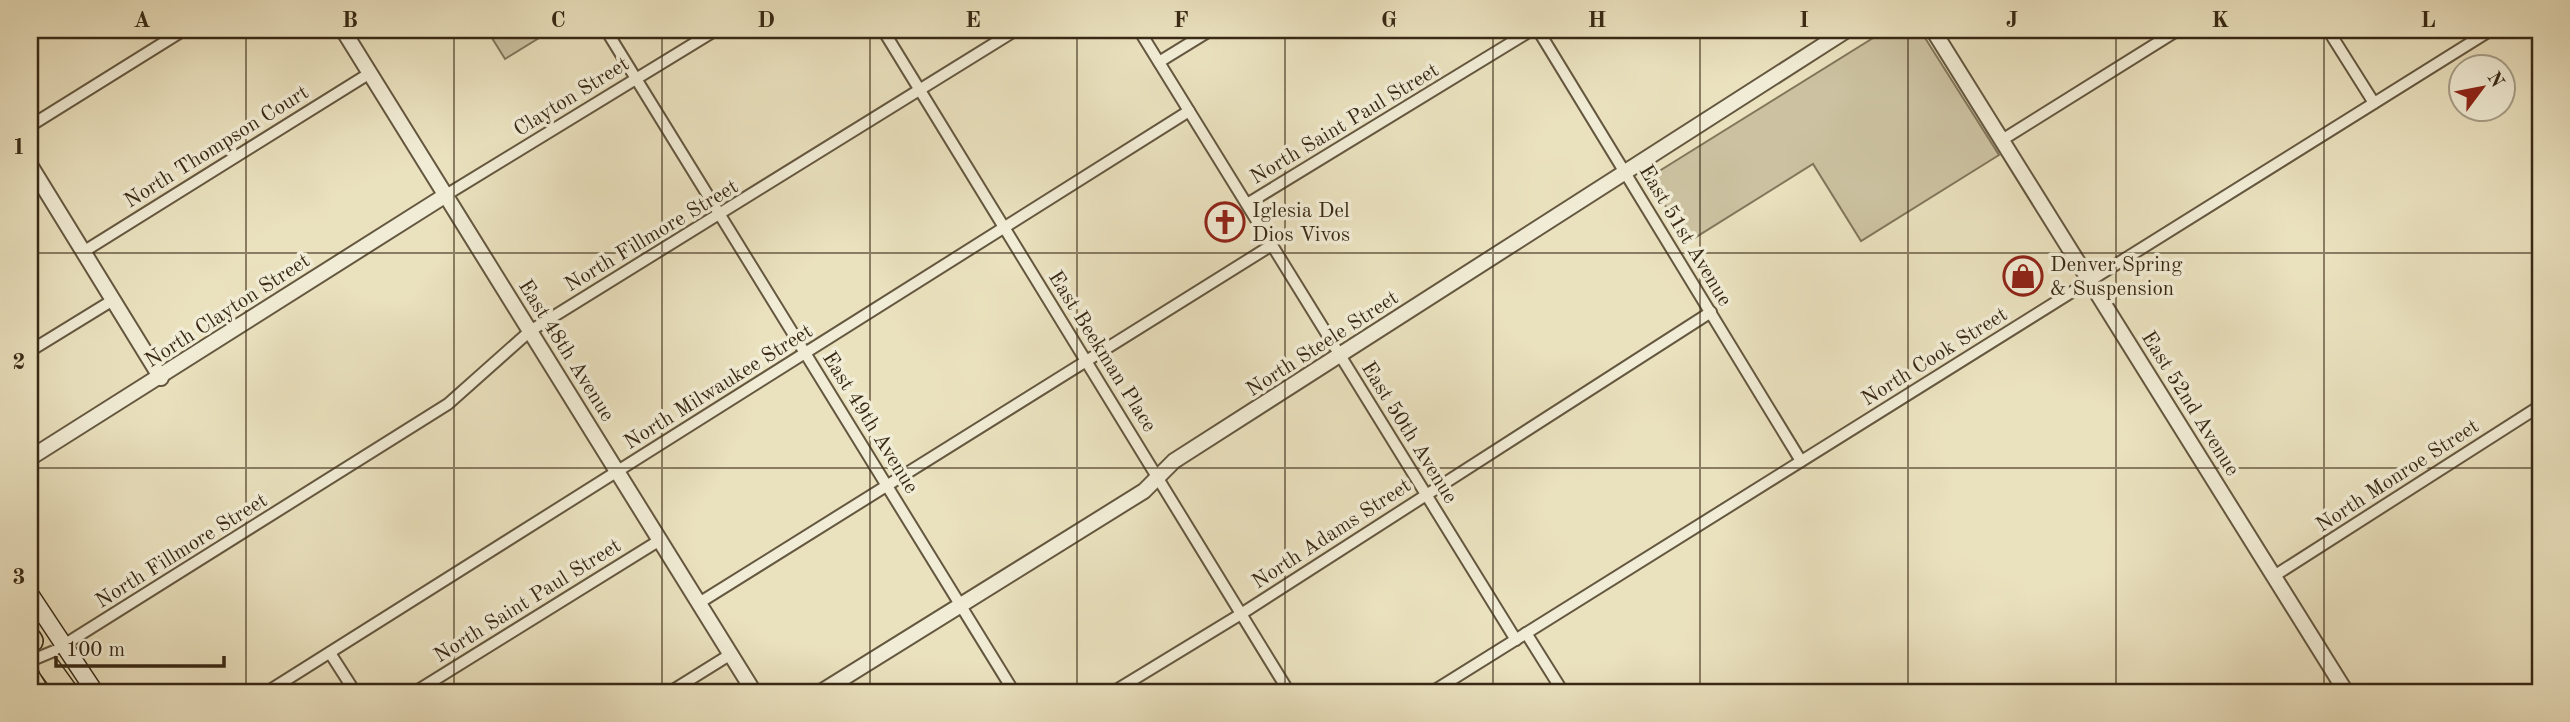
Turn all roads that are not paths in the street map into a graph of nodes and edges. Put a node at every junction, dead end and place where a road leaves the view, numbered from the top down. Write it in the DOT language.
graph roads {
  1 [pos="184,30"];
  2 [pos="343,30"];
  3 [pos="606,30"];
  4 [pos="716,30"];
  5 [pos="883,30"];
  6 [pos="1016,30"];
  7 [pos="1139,30"];
  8 [pos="1211,30"];
  9 [pos="1532,30"];
  10 [pos="1538,30"];
  11 [pos="1847,30"];
  12 [pos="1933,30"];
  13 [pos="2178,30"];
  14 [pos="2328,30"];
  15 [pos="2491,30"];
  16 [pos="1158,62"];
  17 [pos="370,73"];
  18 [pos="636,79"];
  19 [pos="920,90"];
  20 [pos="2374,103"];
  21 [pos="1189,111"];
  22 [pos="30,126"];
  23 [pos="2002,140"];
  24 [pos="30,165"];
  25 [pos="1626,173"];
  26 [pos="446,195"];
  27 [pos="1247,204"];
  28 [pos="721,215"];
  29 [pos="1004,228"];
  30 [pos="1272,245"];
  31 [pos="83,252"];
  32 [pos="2090,281"];
  33 [pos="113,300"];
  34 [pos="1711,312"];
  35 [pos="530,331"];
  36 [pos="30,351"];
  37 [pos="805,353"];
  38 [pos="1340,356"];
  39 [pos="1086,361"];
  40 [pos="161,378"];
  41 [pos="2540,406"];
  42 [pos="30,458"];
  43 [pos="1801,461"];
  44 [pos="618,472"];
  45 [pos="1159,476"];
  46 [pos="887,486"];
  47 [pos="1426,494"];
  48 [pos="660,540"];
  49 [pos="2274,576"];
  50 [pos="30,594"];
  51 [pos="699,603"];
  52 [pos="960,604"];
  53 [pos="1241,614"];
  54 [pos="1526,633"];
  55 [pos="1516,640"];
  56 [pos="43,650"];
  57 [pos="330,653"];
  58 [pos="731,654"];
  59 [pos="30,679"];
  60 [pos="38,692"];
  61 [pos="67,692"];
  62 [pos="94,692"];
  63 [pos="267,692"];
  64 [pos="355,692"];
  65 [pos="415,692"];
  66 [pos="670,692"];
  67 [pos="754,692"];
  68 [pos="821,692"];
  69 [pos="1014,692"];
  70 [pos="1113,692"];
  71 [pos="1289,692"];
  72 [pos="1432,692"];
  73 [pos="1563,692"];
  74 [pos="2346,692"];
  1 -- 22 [label="street"];
  2 -- 17 [label="street, East 48th Avenue"];
  3 -- 18 [label="street, East 49th Avenue"];
  4 -- 18 [label="street, Clayton Street"];
  5 -- 19 [label="street, East Beekman Place"];
  6 -- 19 [label="street, North Fillmore Street"];
  7 -- 16 [label="street, East 50th Avenue"];
  8 -- 16 [label="street"];
  9 -- 27 [label="street, North Saint Paul Street"];
  10 -- 25 [label="street, East 51st Avenue"];
  11 -- 25 [label="street, North Steele Street"];
  12 -- 23 [label="street, East 52nd Avenue"];
  13 -- 23 [label="street"];
  14 -- 20 [label="street"];
  15 -- 20 [label="street, North Cook Street"];
  16 -- 21 [label="street, East 50th Avenue"];
  17 -- 26 [label="street, East 48th Avenue"];
  17 -- 31 [label="street, North Thompson Court"];
  18 -- 26 [label="street, Clayton Street"];
  18 -- 28 [label="street, East 49th Avenue"];
  19 -- 28 [label="street, North Fillmore Street"];
  19 -- 29 [label="street, East Beekman Place"];
  20 -- 32 [label="street, North Cook Street"];
  21 -- 27 [label="street, East 50th Avenue"];
  21 -- 29 [label="street, North Milwaukee Street"];
  23 -- 32 [label="street, East 52nd Avenue"];
  24 -- 31 [label="street"];
  25 -- 34 [label="street, East 51st Avenue"];
  25 -- 38 [label="street, North Steele Street"];
  26 -- 35 [label="street, East 48th Avenue"];
  26 -- 40 [label="street, North Clayton Street"];
  27 -- 30 [label="street, East 50th Avenue"];
  28 -- 35 [label="street, North Fillmore Street"];
  28 -- 37 [label="street, East 49th Avenue"];
  29 -- 37 [label="street, North Milwaukee Street"];
  29 -- 39 [label="street, East Beekman Place"];
  30 -- 38 [label="street, East 50th Avenue"];
  30 -- 39 [label="street"];
  31 -- 33 [label="street"];
  32 -- 43 [label="street, North Cook Street"];
  32 -- 49 [label="street, East 52nd Avenue"];
  33 -- 36 [label="street"];
  33 -- 40 [label="street"];
  34 -- 43 [label="street, East 51st Avenue"];
  34 -- 47 [label="street, North Adams Street"];
  35 -- 44 [label="street, East 48th Avenue"];
  35 -- 56 [label="street, North Fillmore Street"];
  37 -- 44 [label="street, North Milwaukee Street"];
  37 -- 46 [label="street, East 49th Avenue"];
  38 -- 45 [label="street, North Steele Street"];
  38 -- 47 [label="street, East 50th Avenue"];
  39 -- 45 [label="street, East Beekman Place"];
  39 -- 46 [label="street"];
  40 -- 42 [label="street, North Clayton Street"];
  41 -- 49 [label="street, North Monroe Street"];
  43 -- 54 [label="street, North Cook Street"];
  44 -- 48 [label="street, East 48th Avenue"];
  44 -- 57 [label="street, North Milwaukee Street"];
  45 -- 52 [label="street, North Steele Street"];
  45 -- 53 [label="street, East Beekman Place"];
  46 -- 51 [label="street"];
  46 -- 52 [label="street, East 49th Avenue"];
  47 -- 53 [label="street, North Adams Street"];
  47 -- 55 [label="street, East 50th Avenue"];
  48 -- 51 [label="street, East 48th Avenue"];
  48 -- 65 [label="street, North Saint Paul Street"];
  49 -- 74 [label="street, East 52nd Avenue"];
  50 -- 56 [label="main road"];
  51 -- 58 [label="street, East 48th Avenue"];
  52 -- 68 [label="street, North Steele Street"];
  52 -- 69 [label="street, East 49th Avenue"];
  53 -- 70 [label="street, North Adams Street"];
  53 -- 71 [label="street, East Beekman Place"];
  54 -- 55 [label="street, North Cook Street"];
  54 -- 73 [label="street"];
  55 -- 72 [label="street, North Cook Street"];
  56 -- 61 [label="highway"];
  56 -- 62 [label="main road"];
  57 -- 63 [label="street, North Milwaukee Street"];
  57 -- 64 [label="street"];
  58 -- 66 [label="street"];
  58 -- 67 [label="street, East 48th Avenue"];
  59 -- 60 [label="highway"];
}
